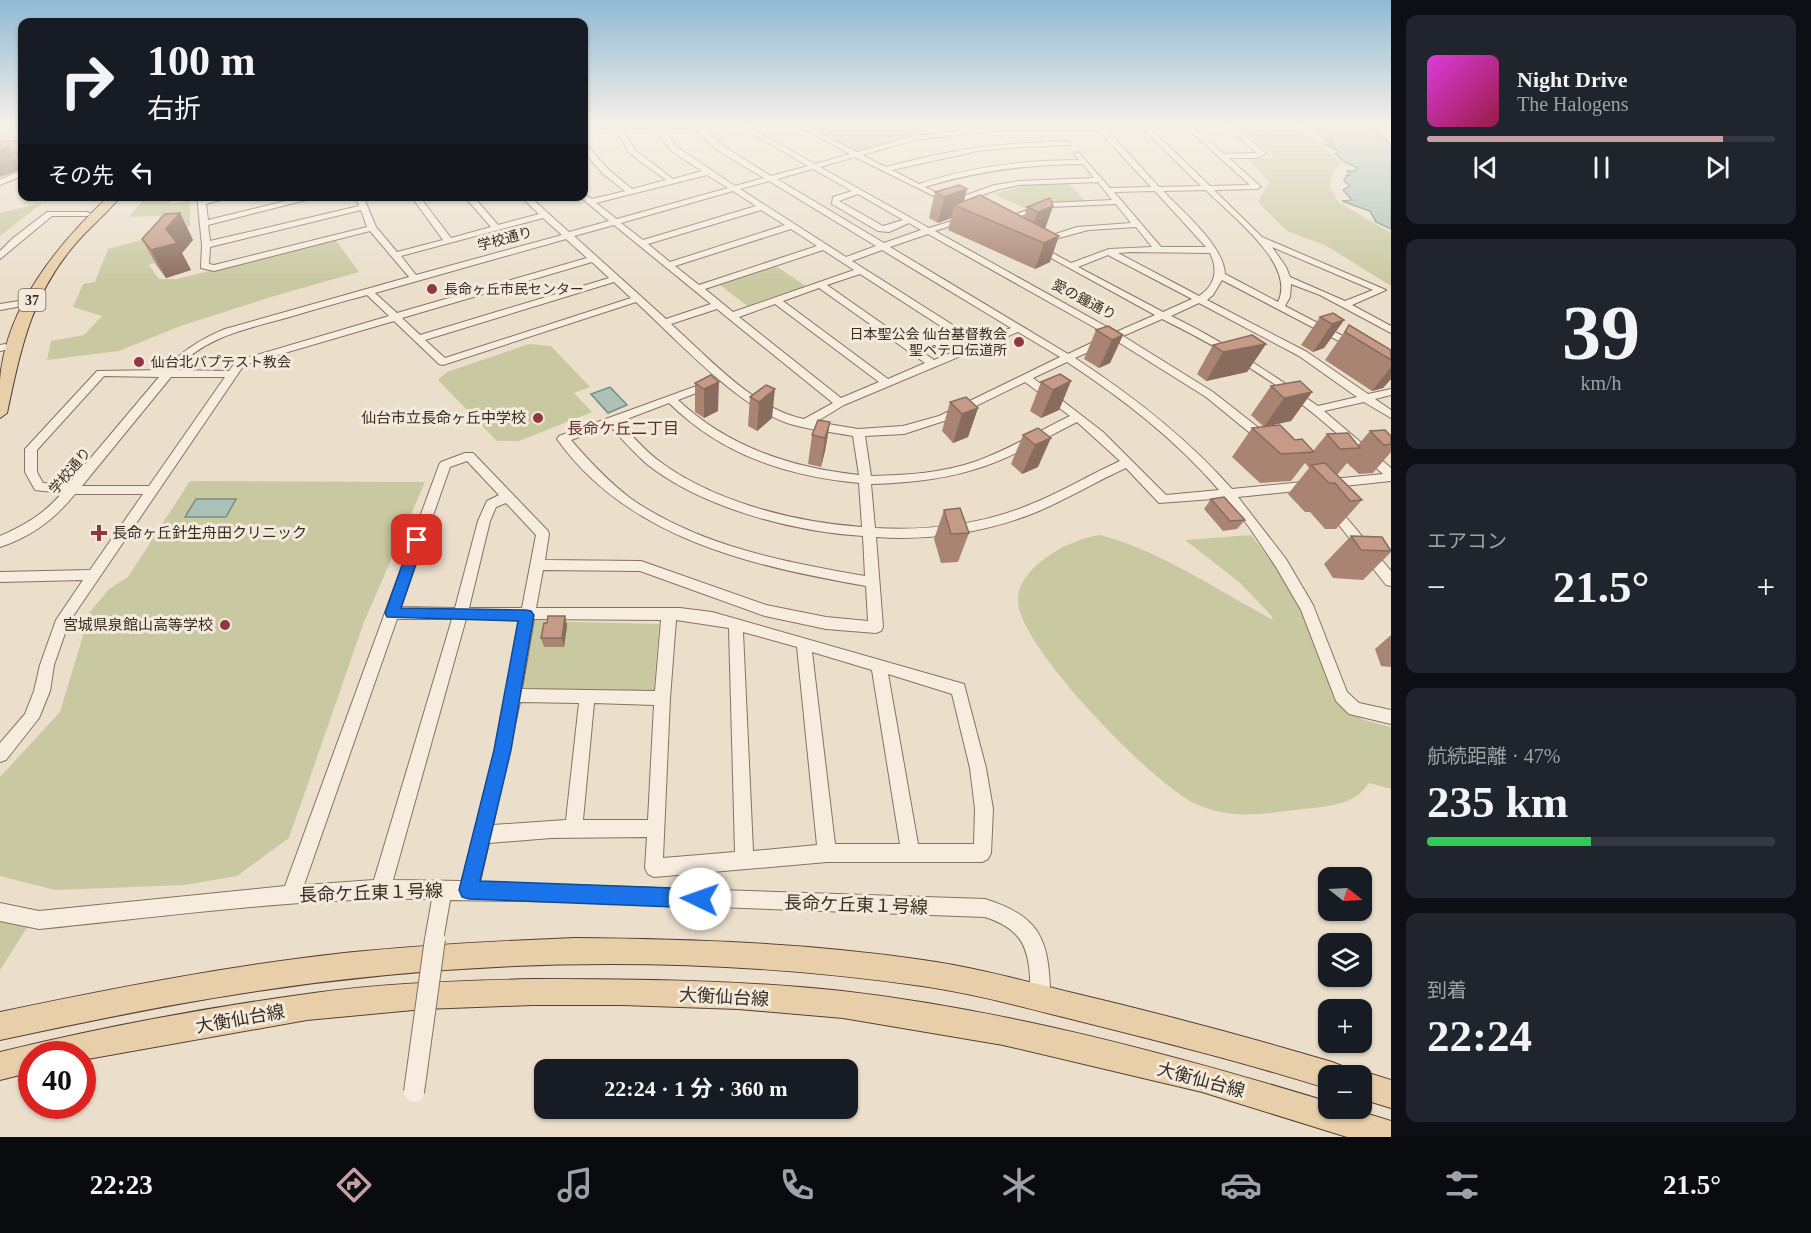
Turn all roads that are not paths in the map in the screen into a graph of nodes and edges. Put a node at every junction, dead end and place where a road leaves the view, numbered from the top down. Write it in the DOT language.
graph roads {
  1 [pos="614,178"];
  2 [pos="667,178"];
  3 [pos="683,178"];
  4 [pos="717,178"];
  5 [pos="768,178"];
  6 [pos="837,178"];
  7 [pos="904,178"];
  8 [pos="942,178"];
  9 [pos="1145,178"];
  10 [pos="1196,178"];
  11 [pos="1246,178"];
  12 [pos="1100,180"];
  13 [pos="671,181"];
  14 [pos="919,186"];
  15 [pos="733,188"];
  16 [pos="1155,189"];
  17 [pos="1207,189"];
  18 [pos="1108,190"];
  19 [pos="860,191"];
  20 [pos="630,192"];
  21 [pos="588,199"];
  22 [pos="588,200"];
  23 [pos="102,201"];
  24 [pos="111,201"];
  25 [pos="201,201"];
  26 [pos="297,201"];
  27 [pos="361,201"];
  28 [pos="419,201"];
  29 [pos="473,201"];
  30 [pos="529,201"];
  31 [pos="1118,202"];
  32 [pos="951,203"];
  33 [pos="363,207"];
  34 [pos="761,207"];
  35 [pos="87,214"];
  36 [pos="543,215"];
  37 [pos="910,220"];
  38 [pos="616,221"];
  39 [pos="203,224"];
  40 [pos="1136,225"];
  41 [pos="496,226"];
  42 [pos="791,226"];
  43 [pos="372,228"];
  44 [pos="998,229"];
  45 [pos="929,232"];
  46 [pos="567,236"];
  47 [pos="1260,239"];
  48 [pos="448,240"];
  49 [pos="642,243"];
  50 [pos="206,245"];
  51 [pos="823,246"];
  52 [pos="883,247"];
  53 [pos="1159,250"];
  54 [pos="1213,250"];
  55 [pos="1109,252"];
  56 [pos="396,255"];
  57 [pos="0,256"];
  58 [pos="592,259"];
  59 [pos="845,260"];
  60 [pos="669,265"];
  61 [pos="1072,266"];
  62 [pos="861,270"];
  63 [pos="1220,275"];
  64 [pos="414,278"];
  65 [pos="615,279"];
  66 [pos="1288,279"];
  67 [pos="820,284"];
  68 [pos="699,288"];
  69 [pos="368,291"];
  70 [pos="638,299"];
  71 [pos="1201,299"];
  72 [pos="776,300"];
  73 [pos="19,304"];
  74 [pos="718,305"];
  75 [pos="1281,305"];
  76 [pos="1344,305"];
  77 [pos="0,307"];
  78 [pos="1162,315"];
  79 [pos="731,316"];
  80 [pos="394,318"];
  81 [pos="665,323"];
  82 [pos="1018,328"];
  83 [pos="1391,330"];
  84 [pos="1117,335"];
  85 [pos="418,339"];
  86 [pos="977,345"];
  87 [pos="2,347"];
  88 [pos="1368,354"];
  89 [pos="1067,358"];
  90 [pos="933,364"];
  91 [pos="0,366"];
  92 [pos="167,373"];
  93 [pos="231,374"];
  94 [pos="724,379"];
  95 [pos="1027,379"];
  96 [pos="887,383"];
  97 [pos="1391,392"];
  98 [pos="1367,397"];
  99 [pos="670,398"];
  100 [pos="840,403"];
  101 [pos="1316,410"];
  102 [pos="0,413"];
  103 [pos="1391,415"];
  104 [pos="1078,417"];
  105 [pos="612,420"];
  106 [pos="804,424"];
  107 [pos="858,434"];
  108 [pos="1278,451"];
  109 [pos="1128,462"];
  110 [pos="1302,476"];
  111 [pos="1391,476"];
  112 [pos="864,478"];
  113 [pos="1312,486"];
  114 [pos="73,490"];
  115 [pos="151,490"];
  116 [pos="1228,494"];
  117 [pos="507,497"];
  118 [pos="867,531"];
  119 [pos="0,542"];
  120 [pos="537,565"];
  121 [pos="94,575"];
  122 [pos="0,577"];
  123 [pos="1391,580"];
  124 [pos="872,582"];
  125 [pos="392,613"];
  126 [pos="459,615"];
  127 [pos="526,615"];
  128 [pos="669,615"];
  129 [pos="736,624"];
  130 [pos="804,645"];
  131 [pos="879,665"];
  132 [pos="512,695"];
  133 [pos="587,697"];
  134 [pos="662,698"];
  135 [pos="1391,717"];
  136 [pos="0,754"];
  137 [pos="574,828"];
  138 [pos="656,828"];
  139 [pos="483,835"];
  140 [pos="910,851"];
  141 [pos="827,853"];
  142 [pos="744,861"];
  143 [pos="381,889"];
  144 [pos="469,890"];
  145 [pos="442,891"];
  146 [pos="291,895"];
  147 [pos="0,912"];
  148 [pos="1040,998"];
  149 [pos="0,1026"];
  150 [pos="96,1044"];
  151 [pos="18,1062"];
  152 [pos="0,1066"];
  153 [pos="1318,1072"];
  154 [pos="1372,1088"];
  155 [pos="414,1092"];
  156 [pos="1391,1094"];
  157 [pos="1391,1136"];
  1 -- 20 [label="street"];
  2 -- 13 [label="street"];
  3 -- 13 [label="street"];
  4 -- 15 [label="street"];
  5 -- 15 [label="street, 学校通り"];
  5 -- 52 [label="street"];
  6 -- 19 [label="street, 愛の鐘通り"];
  7 -- 14 [label="street"];
  8 -- 14 [label="street"];
  9 -- 16 [label="street"];
  10 -- 17 [label="street"];
  11 -- 17 [label="street"];
  12 -- 18 [label="street"];
  12 -- 32 [label="street"];
  13 -- 20 [label="street"];
  14 -- 32 [label="street"];
  15 -- 34 [label="street"];
  15 -- 38 [label="street, 学校通り"];
  16 -- 17 [label="street"];
  16 -- 18 [label="street"];
  16 -- 54 [label="street"];
  17 -- 47 [label="street"];
  18 -- 31 [label="street"];
  19 -- 37 [label="street, 愛の鐘通り"];
  19 -- 37 [label="street"];
  20 -- 21 [label="street"];
  22 -- 38 [label="street"];
  23 -- 35 [label="main road, 37"];
  24 -- 102 [label="main road, 37"];
  25 -- 39 [label="street"];
  26 -- 39 [label="street"];
  27 -- 33 [label="street"];
  28 -- 48 [label="street"];
  29 -- 41 [label="street"];
  30 -- 36 [label="street"];
  31 -- 40 [label="street"];
  31 -- 44 [label="street"];
  32 -- 45 [label="street"];
  33 -- 43 [label="street"];
  33 -- 50 [label="street"];
  34 -- 42 [label="street"];
  34 -- 49 [label="street"];
  35 -- 57 [label="street"];
  35 -- 73 [label="main road, 37"];
  36 -- 41 [label="street"];
  36 -- 46 [label="street"];
  37 -- 45 [label="street, 愛の鐘通り"];
  38 -- 46 [label="street, 学校通り"];
  38 -- 49 [label="street"];
  39 -- 50 [label="street"];
  40 -- 53 [label="street"];
  40 -- 61 [label="street"];
  41 -- 48 [label="street"];
  42 -- 51 [label="street"];
  42 -- 60 [label="street"];
  43 -- 50 [label="street"];
  43 -- 56 [label="street"];
  45 -- 52 [label="street"];
  45 -- 84 [label="street, 愛の鐘通り"];
  46 -- 58 [label="street"];
  46 -- 64 [label="street, 学校通り"];
  47 -- 66 [label="street"];
  47 -- 76 [label="street"];
  48 -- 56 [label="street"];
  49 -- 60 [label="street"];
  51 -- 59 [label="street"];
  51 -- 68 [label="street"];
  52 -- 59 [label="street"];
  52 -- 82 [label="street"];
  53 -- 54 [label="street"];
  53 -- 55 [label="street"];
  54 -- 63 [label="street"];
  55 -- 61 [label="street"];
  55 -- 71 [label="street"];
  56 -- 64 [label="street"];
  58 -- 65 [label="street"];
  58 -- 80 [label="street"];
  59 -- 62 [label="street"];
  60 -- 68 [label="street"];
  61 -- 78 [label="street"];
  62 -- 67 [label="street"];
  62 -- 86 [label="street"];
  63 -- 71 [label="street"];
  63 -- 75 [label="street"];
  64 -- 69 [label="street, 学校通り"];
  65 -- 70 [label="street"];
  65 -- 85 [label="street"];
  66 -- 75 [label="street"];
  66 -- 76 [label="street"];
  67 -- 72 [label="street"];
  67 -- 90 [label="street"];
  68 -- 74 [label="street"];
  69 -- 80 [label="street"];
  69 -- 92 [label="street, 学校通り"];
  70 -- 81 [label="street"];
  70 -- 85 [label="street"];
  71 -- 78 [label="street"];
  71 -- 98 [label="street"];
  72 -- 79 [label="street"];
  72 -- 96 [label="street"];
  73 -- 77 [label="street"];
  73 -- 87 [label="main road, 37"];
  74 -- 79 [label="street"];
  74 -- 81 [label="street"];
  75 -- 88 [label="street"];
  76 -- 83 [label="street"];
  78 -- 84 [label="street"];
  78 -- 101 [label="street"];
  79 -- 100 [label="street"];
  80 -- 85 [label="street"];
  80 -- 93 [label="street"];
  81 -- 94 [label="street"];
  82 -- 86 [label="street"];
  82 -- 89 [label="street"];
  84 -- 89 [label="street"];
  84 -- 108 [label="street, 愛の鐘通り"];
  86 -- 90 [label="street"];
  87 -- 91 [label="main road, 37"];
  89 -- 95 [label="street"];
  89 -- 116 [label="street"];
  90 -- 96 [label="street"];
  92 -- 93 [label="street"];
  92 -- 114 [label="street, 学校通り"];
  92 -- 114 [label="street"];
  93 -- 115 [label="street"];
  94 -- 99 [label="street"];
  94 -- 106 [label="street"];
  95 -- 104 [label="street"];
  95 -- 107 [label="street"];
  96 -- 100 [label="street"];
  97 -- 98 [label="street"];
  98 -- 101 [label="street"];
  98 -- 103 [label="street"];
  99 -- 105 [label="street"];
  99 -- 112 [label="street"];
  100 -- 106 [label="street"];
  101 -- 111 [label="street"];
  104 -- 109 [label="street"];
  104 -- 112 [label="street"];
  105 -- 118 [label="street"];
  105 -- 124 [label="street"];
  106 -- 107 [label="street"];
  107 -- 112 [label="street"];
  109 -- 116 [label="street"];
  109 -- 118 [label="street"];
  110 -- 113 [label="street"];
  111 -- 113 [label="street"];
  112 -- 118 [label="street"];
  113 -- 116 [label="street"];
  113 -- 123 [label="street"];
  114 -- 115 [label="street"];
  114 -- 119 [label="street, 学校通り"];
  115 -- 121 [label="street"];
  116 -- 135 [label="street"];
  117 -- 120 [label="street"];
  117 -- 125 [label="street"];
  117 -- 126 [label="street"];
  118 -- 124 [label="street"];
  120 -- 124 [label="street"];
  120 -- 127 [label="street"];
  121 -- 122 [label="street"];
  121 -- 136 [label="street"];
  125 -- 126 [label="street"];
  125 -- 146 [label="street"];
  126 -- 127 [label="street"];
  126 -- 143 [label="street"];
  127 -- 128 [label="street"];
  127 -- 132 [label="street"];
  128 -- 129 [label="street"];
  128 -- 134 [label="street"];
  129 -- 130 [label="street"];
  129 -- 142 [label="street"];
  130 -- 131 [label="street"];
  130 -- 141 [label="street"];
  131 -- 140 [label="street"];
  131 -- 140 [label="street"];
  132 -- 133 [label="street"];
  132 -- 139 [label="street"];
  133 -- 134 [label="street"];
  133 -- 137 [label="street"];
  134 -- 138 [label="street"];
  137 -- 138 [label="street"];
  137 -- 139 [label="street"];
  138 -- 142 [label="street"];
  139 -- 144 [label="street"];
  140 -- 141 [label="street"];
  141 -- 142 [label="street"];
  143 -- 145 [label="street, 長命ケ丘東１号線"];
  143 -- 146 [label="street, 長命ケ丘東１号線"];
  144 -- 145 [label="street, 長命ケ丘東１号線"];
  144 -- 148 [label="street, 長命ケ丘東１号線"];
  145 -- 155 [label="street, bridge"];
  146 -- 147 [label="street, 長命ケ丘東１号線"];
  148 -- 149 [label="main road"];
  148 -- 153 [label="main road"];
  150 -- 157 [label="main road, 大衡仙台線"];
  151 -- 152 [label="main road"];
  154 -- 156 [label="main road"];
}
